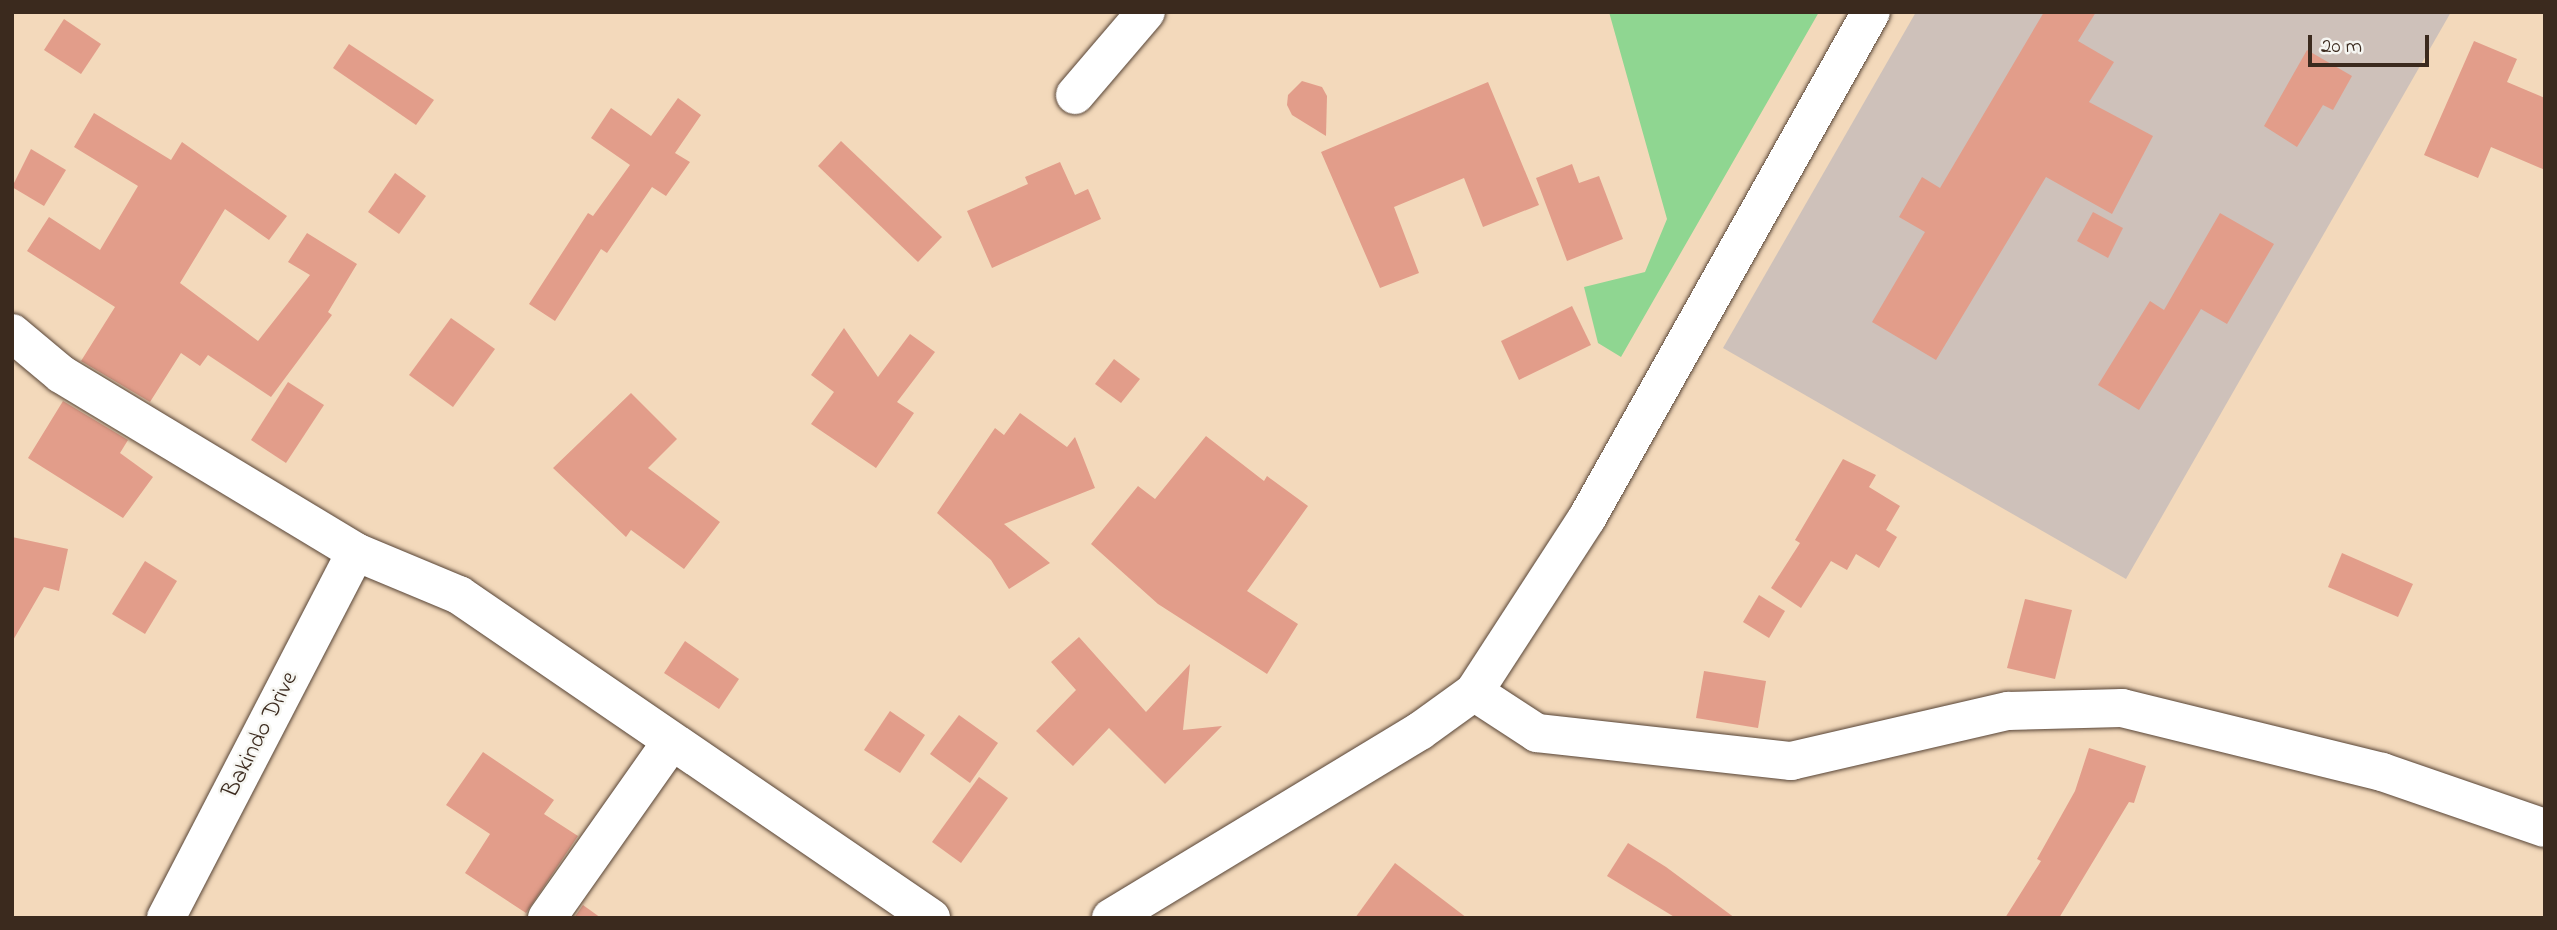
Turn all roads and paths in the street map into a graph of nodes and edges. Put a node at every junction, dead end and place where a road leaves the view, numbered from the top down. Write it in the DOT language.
graph roads {
  1 [pos="1146,12"];
  2 [pos="1871,12"];
  3 [pos="1076,95"];
  4 [pos="12,333"];
  5 [pos="356,552"];
  6 [pos="1474,692"];
  7 [pos="671,742"];
  8 [pos="2545,828"];
  9 [pos="166,918"];
  10 [pos="547,918"];
  11 [pos="931,918"];
  12 [pos="1111,918"];
  1 -- 3 [label="street"];
  2 -- 6 [label="street"];
  4 -- 5 [label="street"];
  5 -- 7 [label="street"];
  5 -- 9 [label="street, Bakindo Drive"];
  6 -- 8 [label="street"];
  6 -- 12 [label="street"];
  7 -- 10 [label="street"];
  7 -- 11 [label="street"];
}
